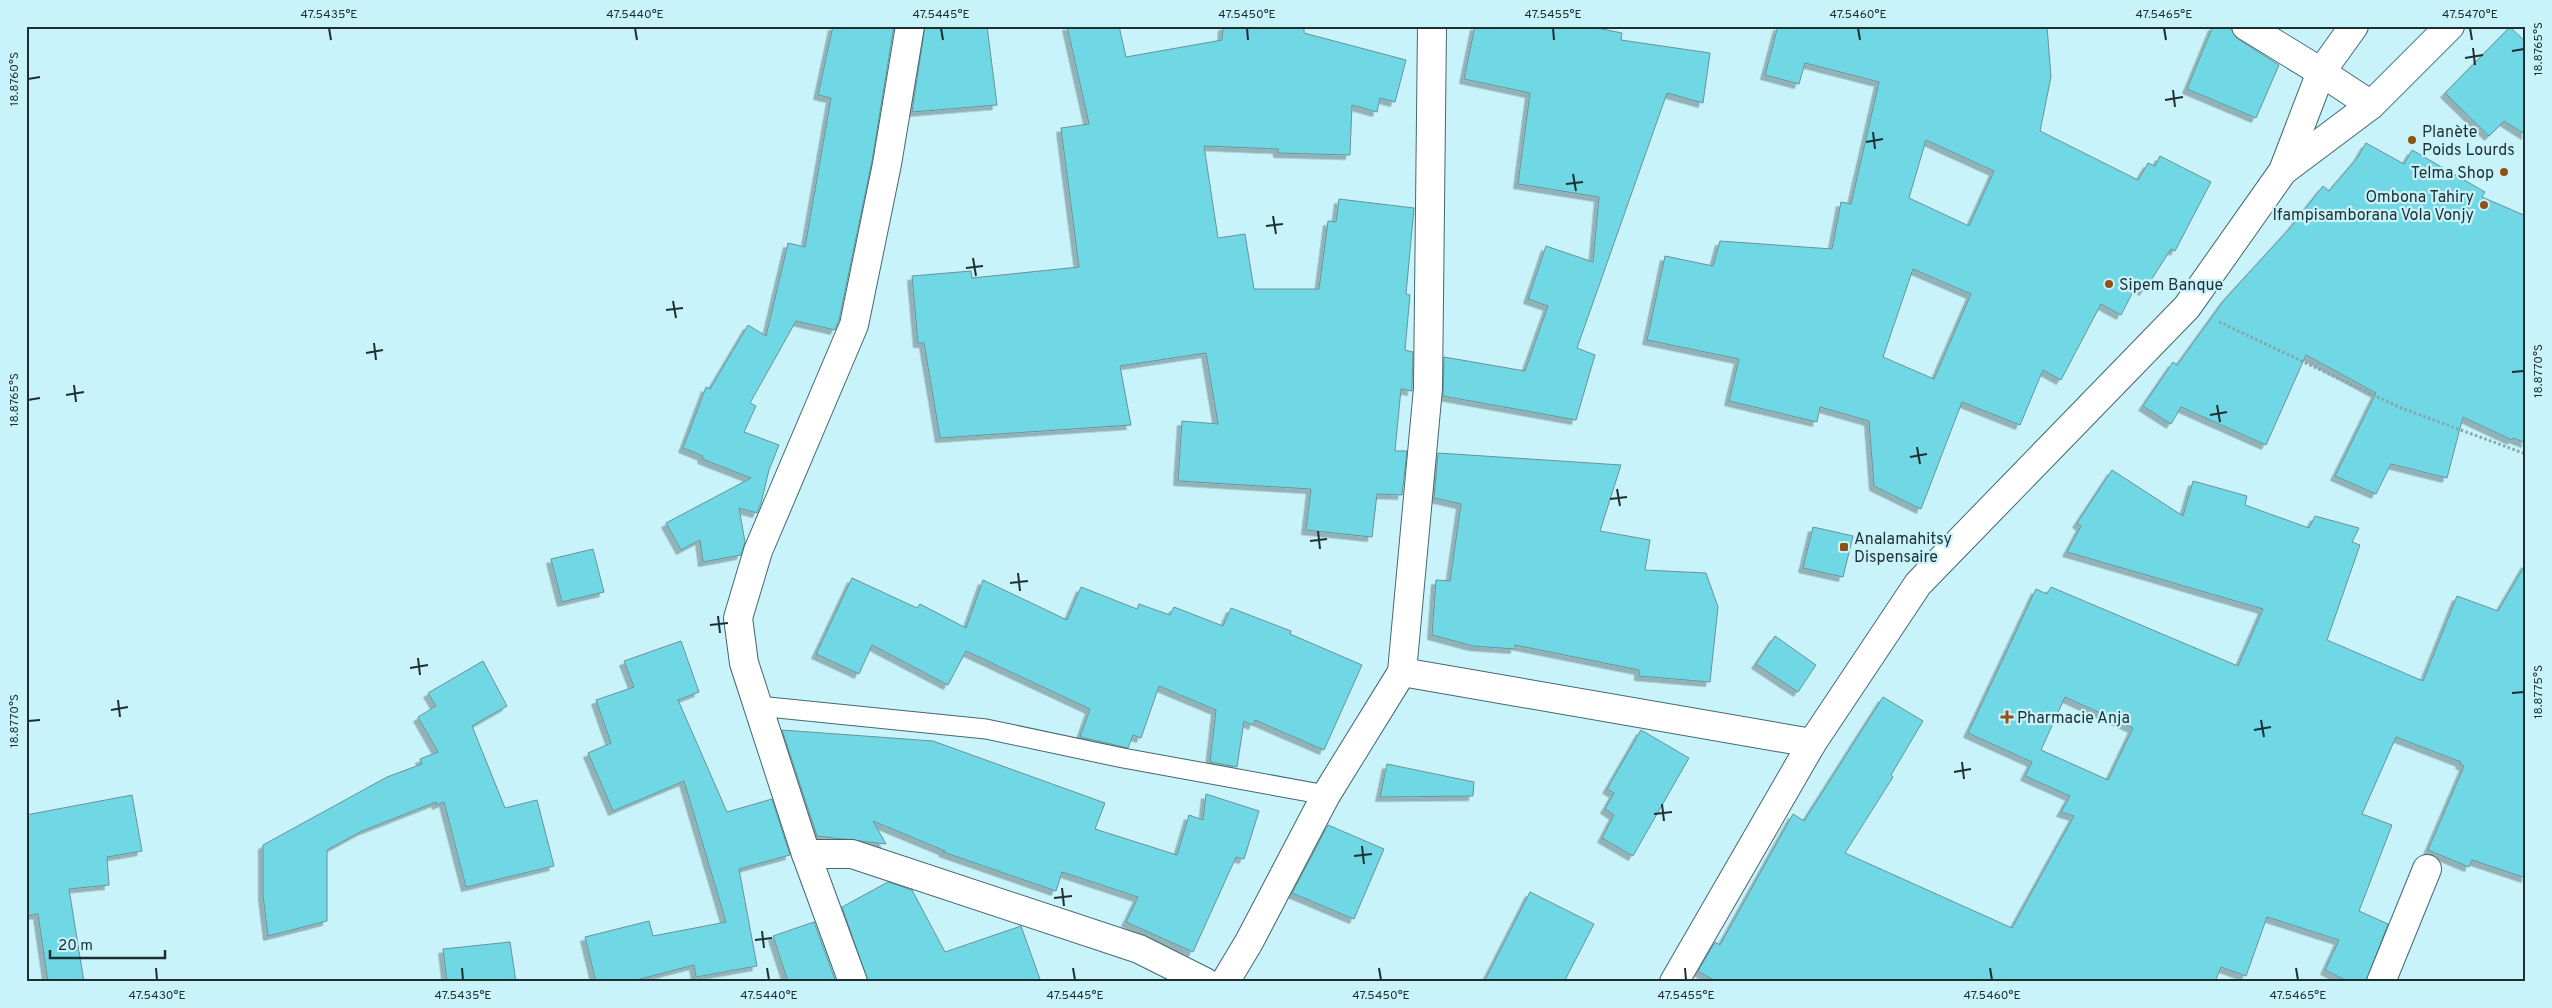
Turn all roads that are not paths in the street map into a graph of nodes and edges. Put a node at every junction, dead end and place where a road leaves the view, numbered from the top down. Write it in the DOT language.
graph roads {
  1 [pos="910,26"];
  2 [pos="1432,26"];
  3 [pos="2246,26"];
  4 [pos="2354,26"];
  5 [pos="2450,26"];
  6 [pos="2321,72"];
  7 [pos="2371,105"];
  8 [pos="2283,171"];
  9 [pos="1402,672"];
  10 [pos="758,706"];
  11 [pos="1812,743"];
  12 [pos="1326,795"];
  13 [pos="806,854"];
  14 [pos="2427,869"];
  15 [pos="853,982"];
  16 [pos="1205,982"];
  17 [pos="1225,982"];
  18 [pos="1674,982"];
  19 [pos="2382,982"];
  1 -- 10 [label="street"];
  2 -- 9 [label="street"];
  3 -- 6 [label="street"];
  4 -- 6 [label="street"];
  5 -- 7 [label="street"];
  6 -- 7 [label="street"];
  6 -- 8 [label="street"];
  7 -- 8 [label="street"];
  8 -- 11 [label="street"];
  9 -- 11 [label="street"];
  9 -- 12 [label="street"];
  10 -- 12 [label="lane"];
  10 -- 13 [label="street"];
  11 -- 18 [label="street"];
  12 -- 17 [label="street"];
  13 -- 15 [label="street"];
  13 -- 16 [label="street"];
  14 -- 19 [label="street"];
}
